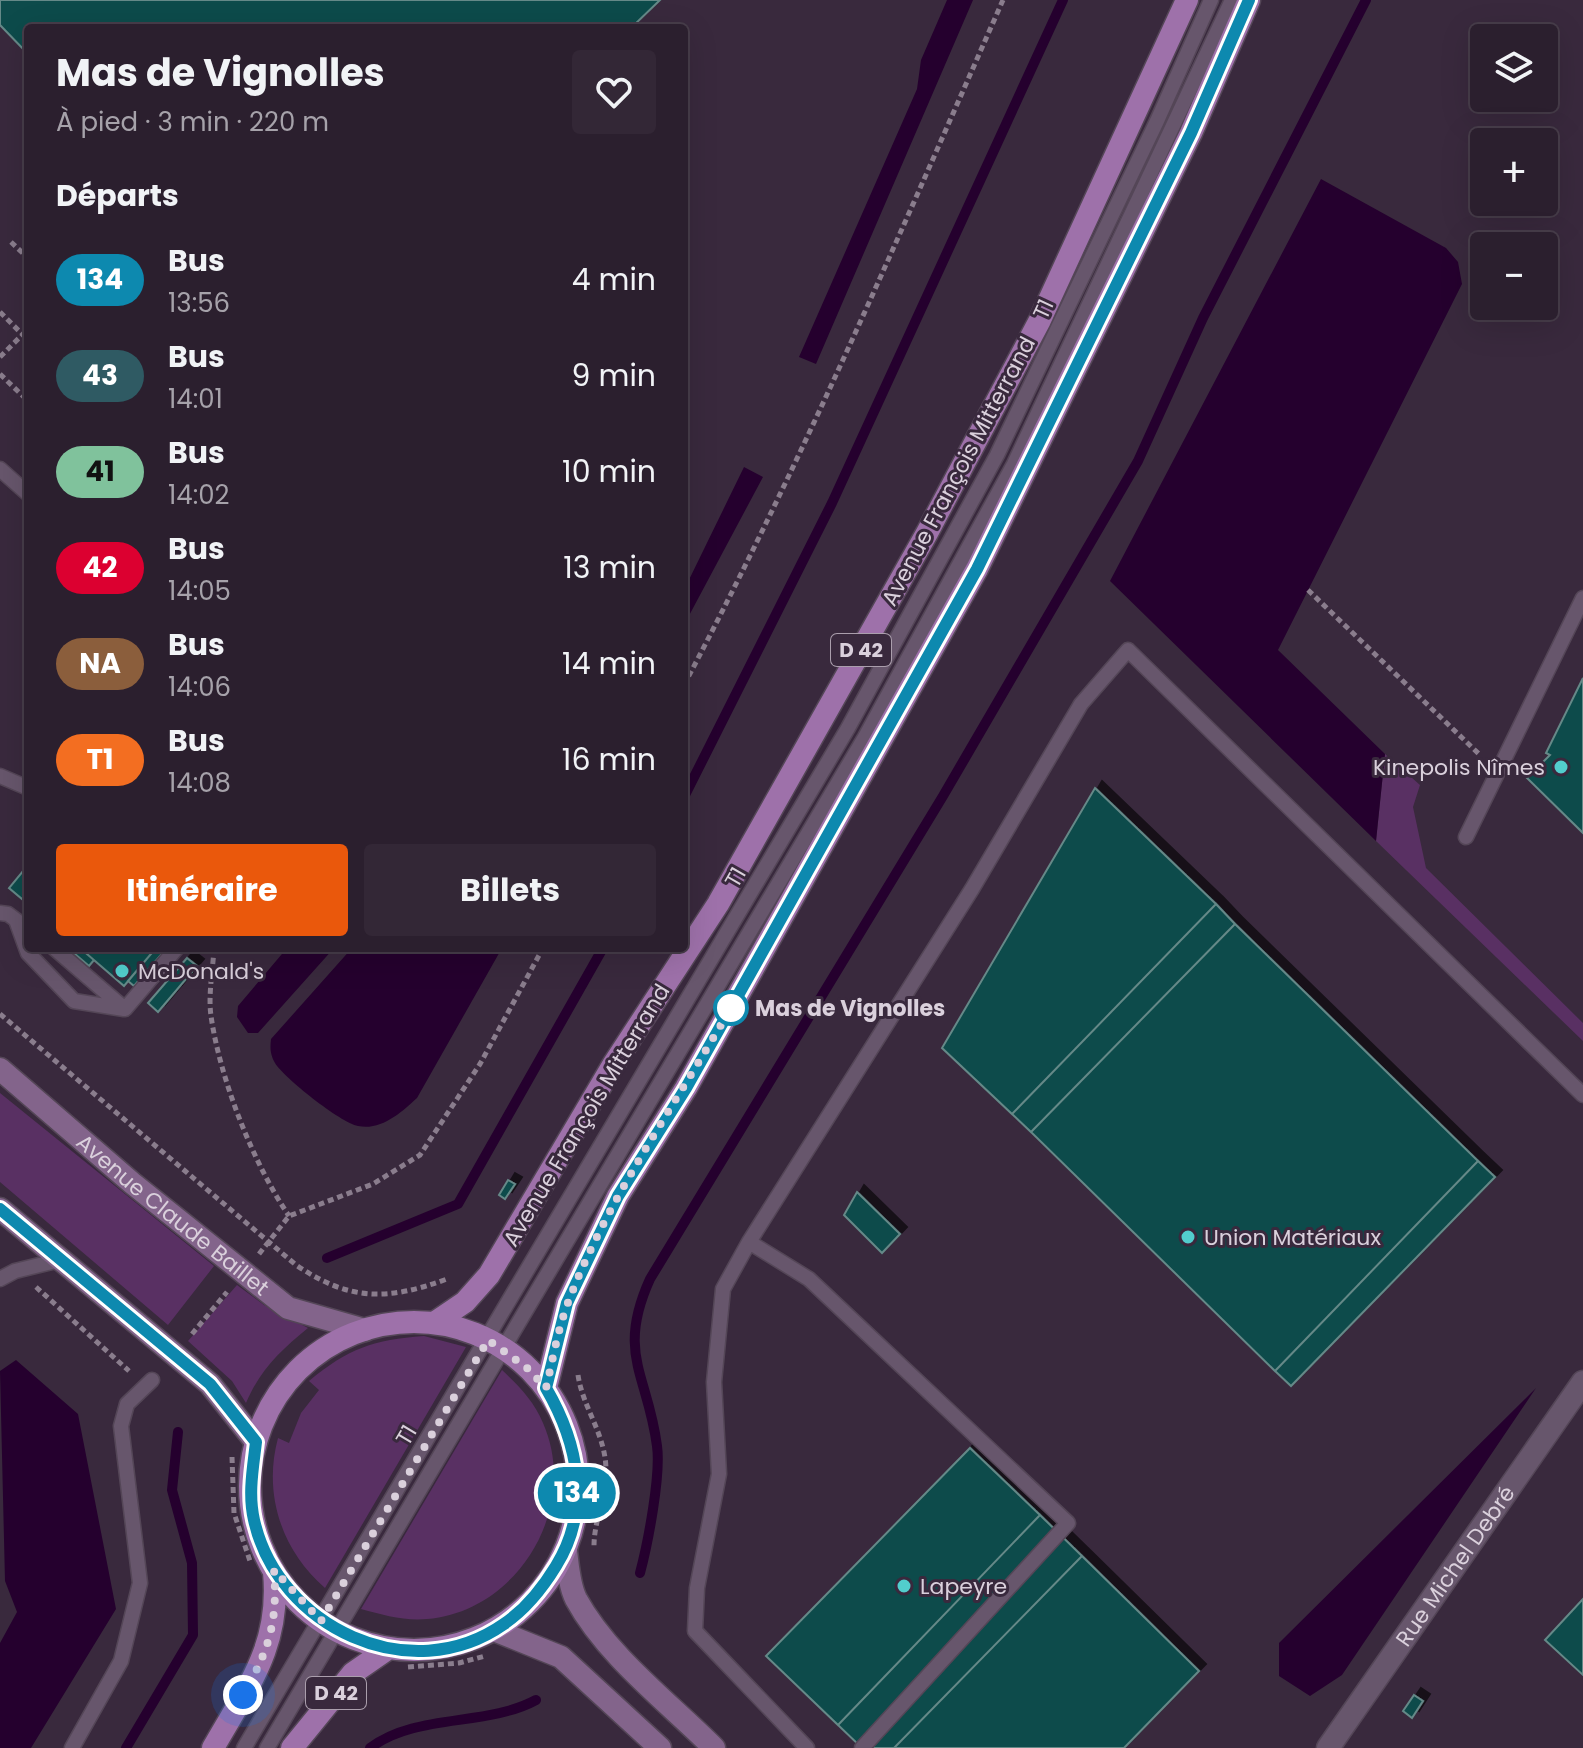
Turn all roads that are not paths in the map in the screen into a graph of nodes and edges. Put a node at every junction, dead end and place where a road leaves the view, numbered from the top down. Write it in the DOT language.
graph roads {
  1 [pos="1187,0"];
  2 [pos="1211,0"];
  3 [pos="1232,0"];
  4 [pos="1249,0"];
  5 [pos="0,469"];
  6 [pos="24,490"];
  7 [pos="1583,598"];
  8 [pos="0,776"];
  9 [pos="24,786"];
  10 [pos="1466,837"];
  11 [pos="0,913"];
  12 [pos="22,925"];
  13 [pos="688,950"];
  14 [pos="28,952"];
  15 [pos="59,952"];
  16 [pos="174,952"];
  17 [pos="687,952"];
  18 [pos="125,1009"];
  19 [pos="0,1069"];
  20 [pos="1583,1095"];
  21 [pos="0,1209"];
  22 [pos="749,1242"];
  23 [pos="60,1260"];
  24 [pos="0,1279"];
  25 [pos="434,1323"];
  26 [pos="365,1330"];
  27 [pos="495,1344"];
  28 [pos="152,1380"];
  29 [pos="1583,1382"];
  30 [pos="546,1388"];
  31 [pos="256,1442"];
  32 [pos="566,1551"];
  33 [pos="274,1570"];
  34 [pos="329,1626"];
  35 [pos="494,1630"];
  36 [pos="389,1648"];
  37 [pos="72,1748"];
  38 [pos="213,1748"];
  39 [pos="244,1748"];
  40 [pos="267,1748"];
  41 [pos="292,1748"];
  42 [pos="660,1748"];
  43 [pos="714,1748"];
  44 [pos="807,1748"];
  45 [pos="862,1748"];
  46 [pos="1328,1748"];
  1 -- 13 [label="main road, Avenue François Mitterrand / D 42"];
  2 -- 27 [label="lane, T1 / T1"];
  3 -- 27 [label="lane, T1 / T1"];
  4 -- 30 [label="main road, D 42"];
  5 -- 6 [label="lane"];
  7 -- 10 [label="lane"];
  8 -- 9 [label="lane"];
  11 -- 12 [label="lane"];
  14 -- 18 [label="lane"];
  15 -- 18 [label="lane"];
  16 -- 18 [label="lane"];
  17 -- 25 [label="main road, Avenue François Mitterrand / D 42"];
  19 -- 26 [label="main road, Avenue Claude Baillet"];
  20 -- 22 [label="lane"];
  21 -- 23 [label="main road"];
  22 -- 44 [label="lane"];
  22 -- 45 [label="lane"];
  23 -- 24 [label="lane"];
  23 -- 31 [label="main road"];
  25 -- 26 [label="main road"];
  25 -- 27 [label="main road"];
  26 -- 31 [label="main road"];
  27 -- 30 [label="main road"];
  27 -- 34 [label="lane, T1 / T1"];
  28 -- 37 [label="lane"];
  29 -- 46 [label="street, Rue Michel Debré"];
  30 -- 32 [label="main road"];
  31 -- 33 [label="main road"];
  32 -- 35 [label="main road"];
  32 -- 43 [label="main road"];
  33 -- 34 [label="main road"];
  33 -- 38 [label="main road"];
  34 -- 36 [label="main road"];
  34 -- 39 [label="lane, T1 / T1"];
  34 -- 40 [label="lane, T1 / T1"];
  35 -- 36 [label="main road"];
  35 -- 42 [label="main road"];
  36 -- 41 [label="main road, D 42"];
}
